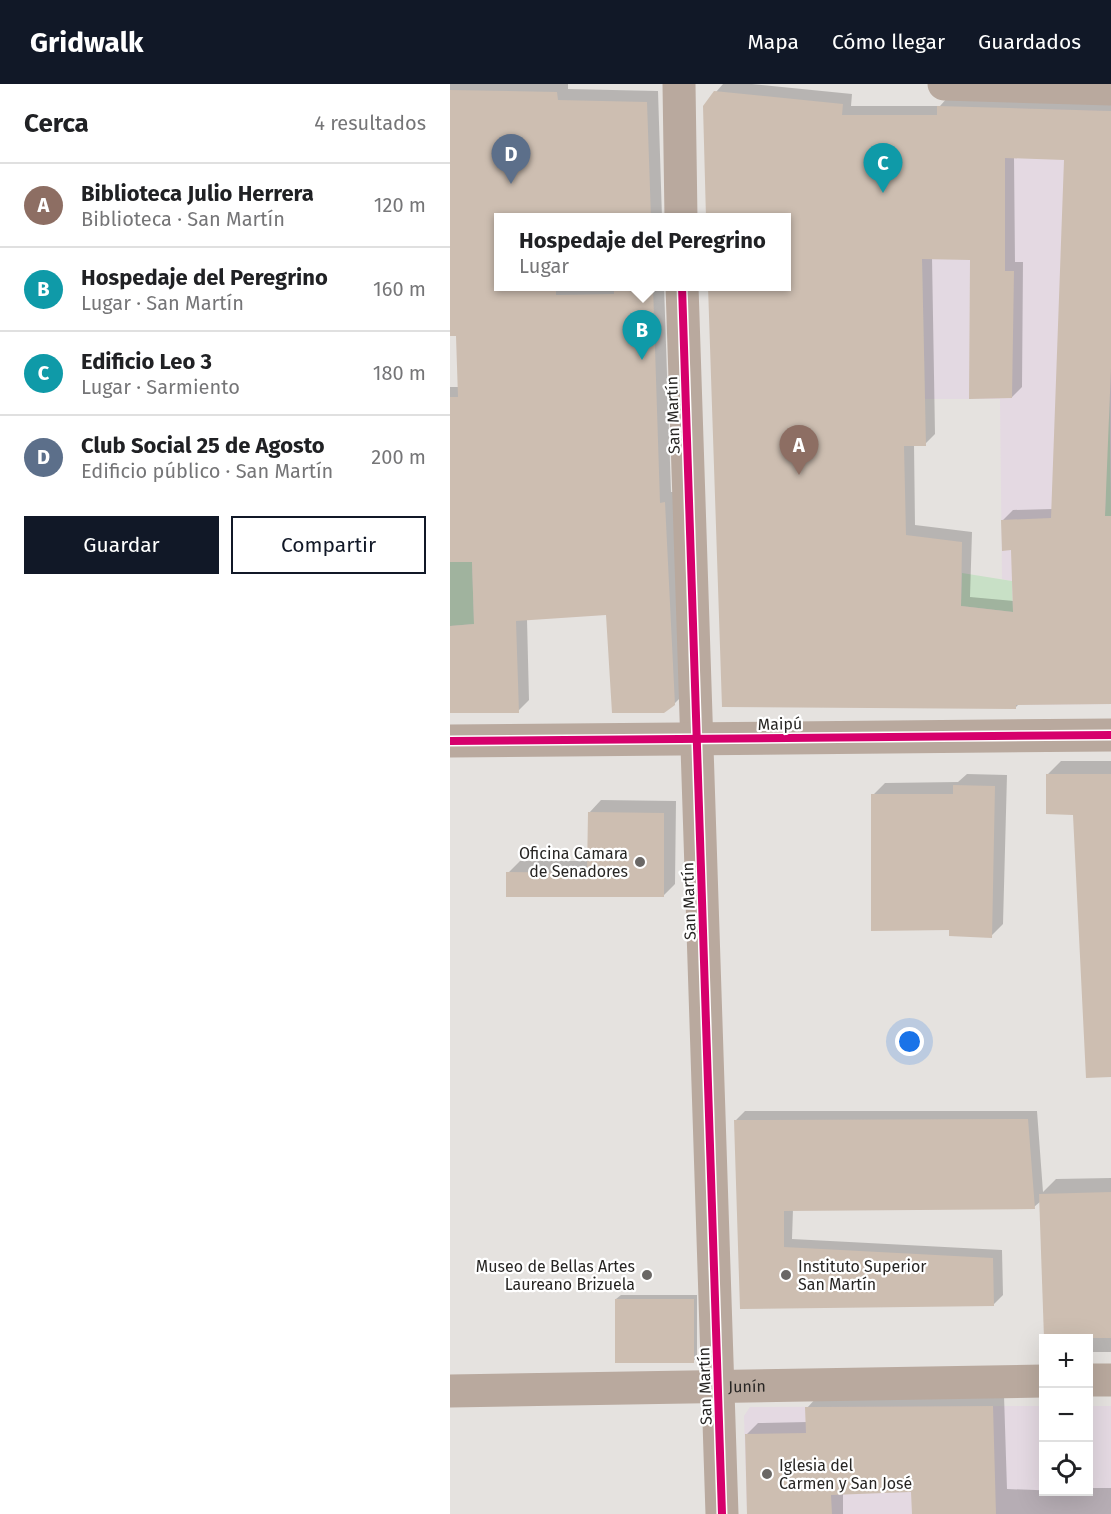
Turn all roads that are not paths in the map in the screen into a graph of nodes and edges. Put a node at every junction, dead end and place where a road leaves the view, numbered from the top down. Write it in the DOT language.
graph roads {
  1 [pos="679,84"];
  2 [pos="944,84"];
  3 [pos="1111,89"];
  4 [pos="681,213"];
  5 [pos="682,291"];
  6 [pos="1111,735"];
  7 [pos="698,738"];
  8 [pos="450,741"];
  9 [pos="1093,1380"];
  10 [pos="1111,1380"];
  11 [pos="1039,1381"];
  12 [pos="718,1386"];
  13 [pos="450,1391"];
  14 [pos="722,1514"];
  1 -- 4 [label="street"];
  2 -- 3 [label="street"];
  5 -- 7 [label="street, San Martín"];
  6 -- 7 [label="street, Maipú"];
  7 -- 8 [label="street, Maipú"];
  7 -- 12 [label="street, San Martín"];
  9 -- 10 [label="street"];
  11 -- 12 [label="street, Junín"];
  12 -- 13 [label="street, Junín"];
  12 -- 14 [label="street, San Martín"];
}
